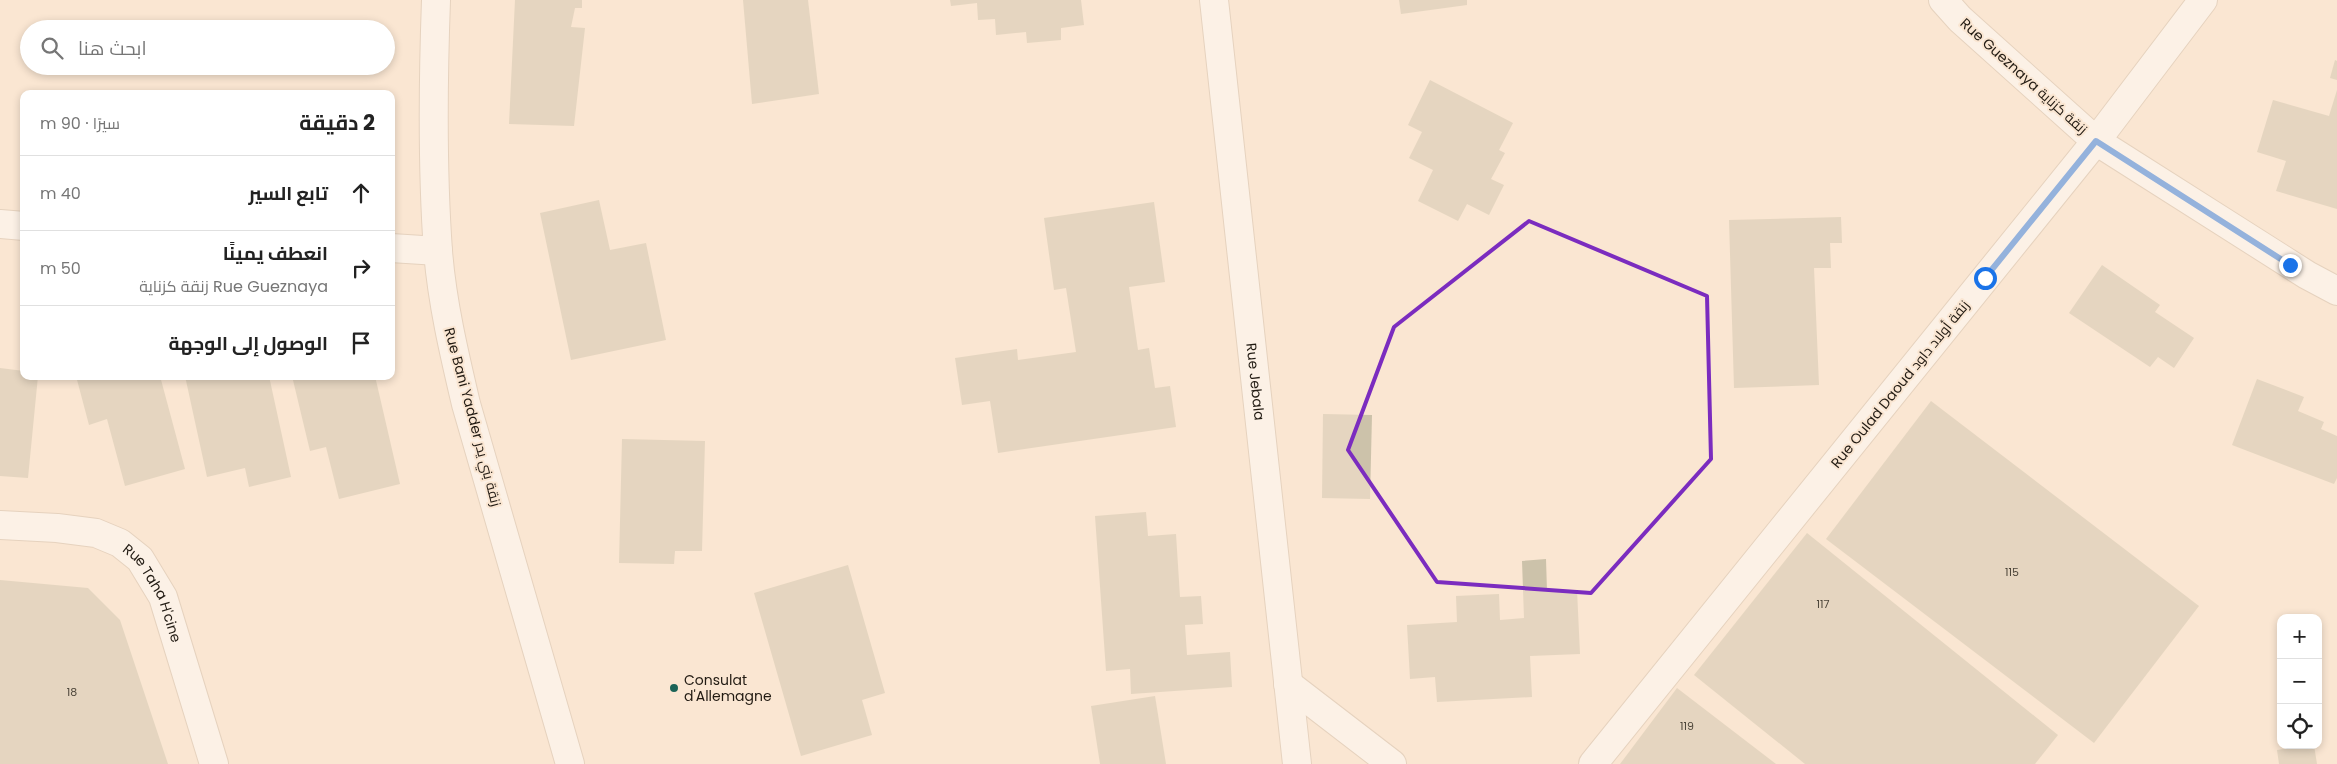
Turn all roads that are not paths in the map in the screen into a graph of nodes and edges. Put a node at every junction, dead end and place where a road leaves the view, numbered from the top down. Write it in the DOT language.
graph roads {
  1 [pos="436,0"];
  2 [pos="1214,0"];
  3 [pos="1943,0"];
  4 [pos="2203,0"];
  5 [pos="2096,141"];
  6 [pos="0,224"];
  7 [pos="20,226"];
  8 [pos="395,248"];
  9 [pos="438,251"];
  10 [pos="2337,291"];
  11 [pos="0,525"];
  12 [pos="1288,684"];
  13 [pos="214,764"];
  14 [pos="570,764"];
  15 [pos="1297,764"];
  16 [pos="1392,764"];
  17 [pos="1593,764"];
  1 -- 9 [label="street, Rue Bani Yadder زنقة بني يدر"];
  2 -- 12 [label="street, Rue Jebala"];
  3 -- 5 [label="street, Rue Gueznaya زنقة كزناية"];
  4 -- 5 [label="street, Rue Oulad Daoud زنقة أولاد داود"];
  5 -- 10 [label="street, Rue Gueznaya زنقة كزناية"];
  5 -- 17 [label="street, Rue Oulad Daoud زنقة أولاد داود"];
  6 -- 7 [label="street"];
  8 -- 9 [label="street"];
  9 -- 14 [label="street, Rue Bani Yadder زنقة بني يدر"];
  11 -- 13 [label="street, Rue Taha H'cine"];
  12 -- 15 [label="street, Rue Jebala"];
  12 -- 16 [label="street"];
}
